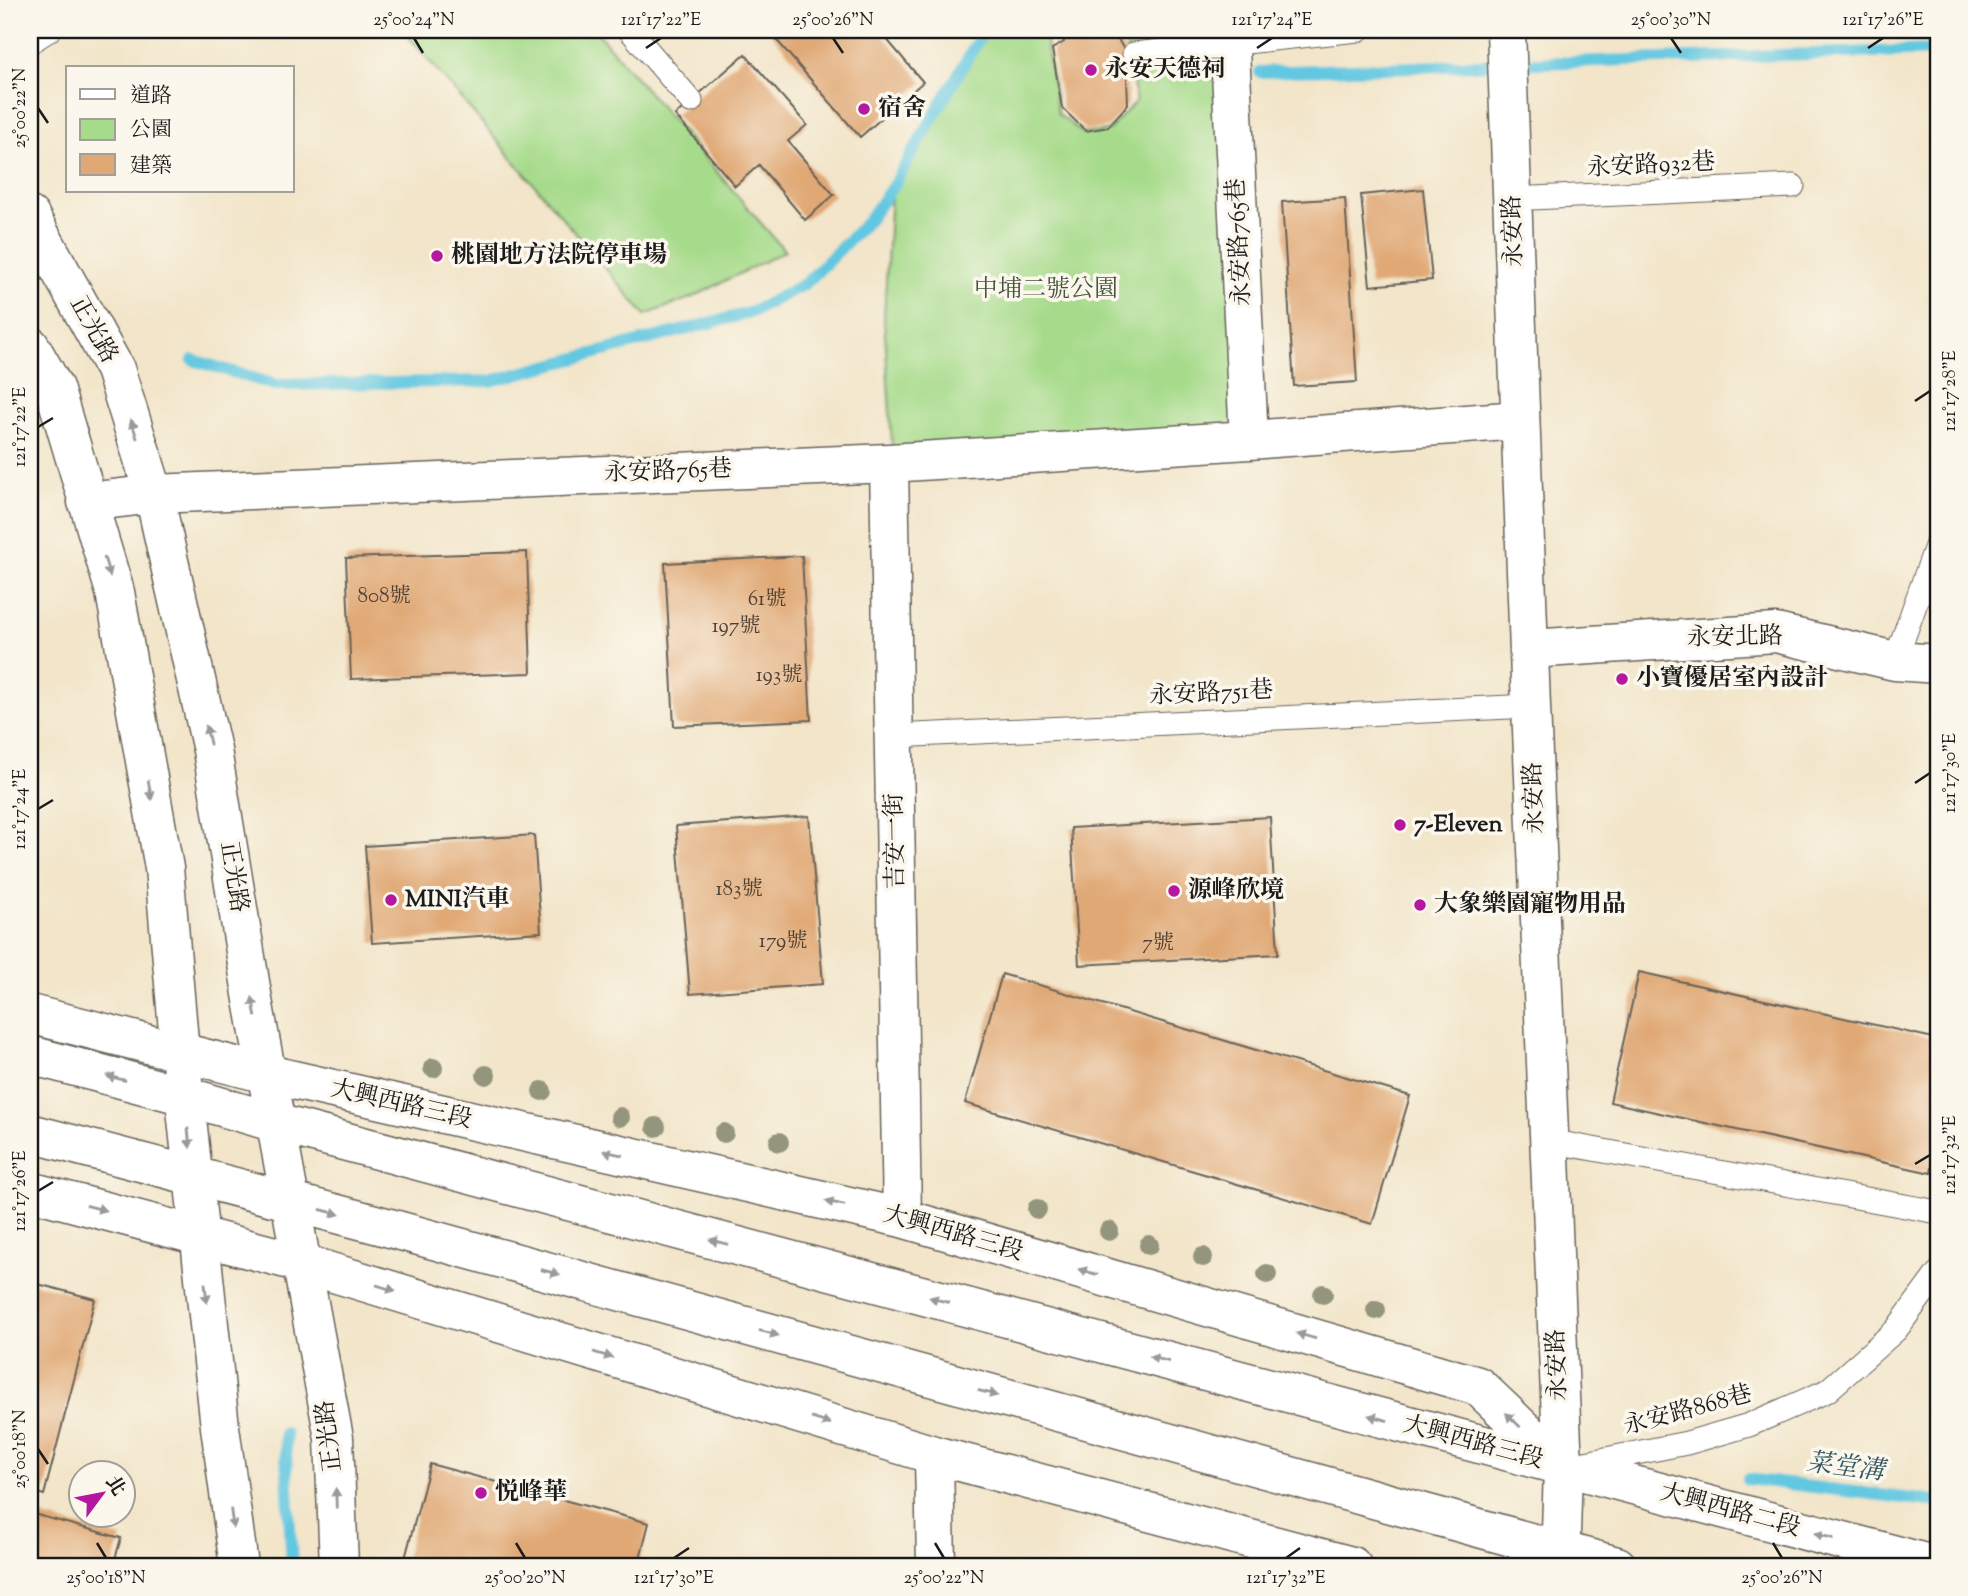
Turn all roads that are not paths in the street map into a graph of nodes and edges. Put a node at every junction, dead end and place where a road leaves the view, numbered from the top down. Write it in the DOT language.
graph roads {
  1 [pos="49,30"];
  2 [pos="630,30"];
  3 [pos="1358,30"];
  4 [pos="1506,33"];
  5 [pos="1230,37"];
  6 [pos="30,43"];
  7 [pos="1134,54"];
  8 [pos="691,101"];
  9 [pos="1793,186"];
  10 [pos="1513,199"];
  11 [pos="30,216"];
  12 [pos="30,346"];
  13 [pos="1520,420"];
  14 [pos="1249,440"];
  15 [pos="890,463"];
  16 [pos="154,494"];
  17 [pos="88,502"];
  18 [pos="1938,541"];
  19 [pos="1530,649"];
  20 [pos="1895,661"];
  21 [pos="1938,664"];
  22 [pos="1531,706"];
  23 [pos="894,736"];
  24 [pos="30,1014"];
  25 [pos="180,1053"];
  26 [pos="30,1055"];
  27 [pos="267,1074"];
  28 [pos="185,1096"];
  29 [pos="276,1123"];
  30 [pos="30,1133"];
  31 [pos="1549,1140"];
  32 [pos="193,1177"];
  33 [pos="30,1191"];
  34 [pos="290,1201"];
  35 [pos="1938,1212"];
  36 [pos="902,1218"];
  37 [pos="200,1235"];
  38 [pos="301,1263"];
  39 [pos="1938,1273"];
  40 [pos="934,1455"];
  41 [pos="1563,1467"];
  42 [pos="1550,1561"];
  43 [pos="239,1566"];
  44 [pos="339,1566"];
  45 [pos="936,1566"];
  46 [pos="1352,1566"];
  47 [pos="1617,1566"];
  48 [pos="1937,1566"];
  1 -- 6 [label="lane"];
  2 -- 8 [label="lane"];
  3 -- 5 [label="lane"];
  4 -- 10 [label="street, 永安路"];
  5 -- 7 [label="lane"];
  5 -- 14 [label="street, 永安路765巷"];
  9 -- 10 [label="lane, 永安路932巷"];
  10 -- 13 [label="street, 永安路"];
  16 -- 11 [label="street, 正光路, one-way"];
  12 -- 17 [label="street"];
  13 -- 14 [label="street, 永安路765巷"];
  13 -- 19 [label="street, 永安路"];
  14 -- 15 [label="street, 永安路765巷"];
  15 -- 16 [label="street, 永安路765巷"];
  15 -- 23 [label="street, 吉安一街"];
  16 -- 17 [label="street, 永安路765巷"];
  27 -- 16 [label="street, 正光路, one-way"];
  17 -- 25 [label="street, one-way"];
  18 -- 20 [label="lane"];
  19 -- 20 [label="street, 永安北路"];
  19 -- 22 [label="street, 永安路"];
  20 -- 21 [label="street, 永安北路"];
  22 -- 23 [label="lane, 永安路751巷"];
  22 -- 31 [label="street, 永安路"];
  23 -- 36 [label="street, 吉安一街"];
  24 -- 25 [label="street, 大興西路三段"];
  25 -- 27 [label="street, 大興西路三段"];
  25 -- 28 [label="street"];
  28 -- 26 [label="street, 大興西路三段, one-way"];
  27 -- 29 [label="street, 正光路"];
  36 -- 27 [label="street, 大興西路三段, one-way"];
  28 -- 29 [label="street, 大興西路三段"];
  28 -- 32 [label="street, one-way"];
  29 -- 34 [label="street, 正光路"];
  41 -- 29 [label="street, 大興西路三段, one-way"];
  30 -- 32 [label="street"];
  31 -- 35 [label="lane"];
  31 -- 41 [label="street, 永安路"];
  32 -- 34 [label="street"];
  32 -- 37 [label="street"];
  33 -- 37 [label="street, one-way"];
  34 -- 38 [label="street, 正光路"];
  34 -- 42 [label="street, one-way"];
  41 -- 36 [label="street, 大興西路三段, one-way"];
  37 -- 38 [label="street"];
  37 -- 43 [label="street, one-way"];
  38 -- 40 [label="street, one-way"];
  44 -- 38 [label="street, 正光路, one-way"];
  39 -- 41 [label="lane, 永安路868巷"];
  40 -- 45 [label="street"];
  40 -- 46 [label="street"];
  41 -- 42 [label="street, 永安路"];
  48 -- 41 [label="street, 大興西路二段, one-way"];
  42 -- 47 [label="street"];
}
